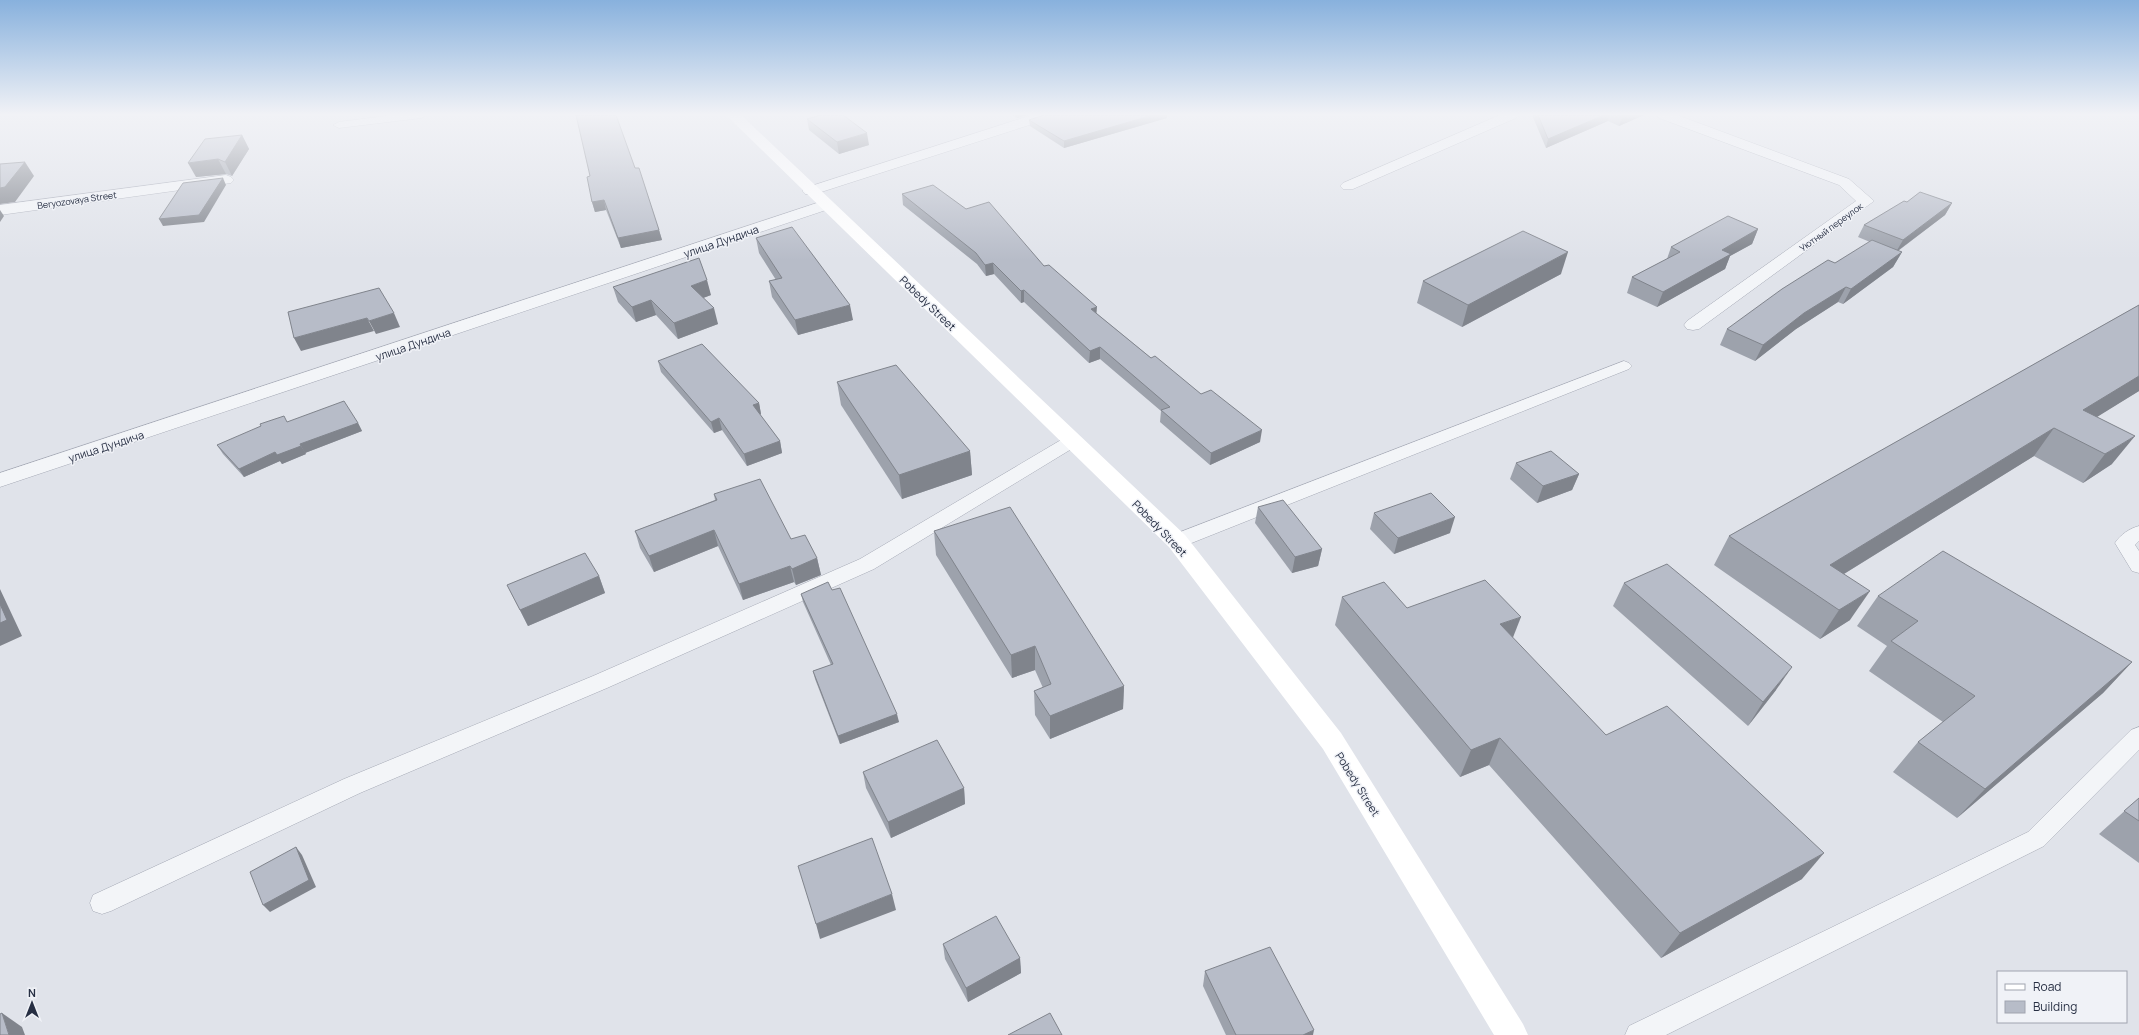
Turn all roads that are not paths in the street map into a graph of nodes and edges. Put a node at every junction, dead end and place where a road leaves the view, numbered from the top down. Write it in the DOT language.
graph roads {
  1 [pos="782,163"];
  2 [pos="913,163"];
  3 [pos="1400,163"];
  4 [pos="1794,163"];
  5 [pos="226,180"];
  6 [pos="1348,186"];
  7 [pos="818,198"];
  8 [pos="0,210"];
  9 [pos="1693,326"];
  10 [pos="1624,366"];
  11 [pos="1072,441"];
  12 [pos="0,480"];
  13 [pos="2139,532"];
  14 [pos="1177,541"];
  15 [pos="2139,566"];
  16 [pos="2139,736"];
  17 [pos="102,903"];
  18 [pos="1512,1035"];
  19 [pos="1638,1035"];
  1 -- 7 [label="street, Pobedy Street"];
  2 -- 7 [label="street, улица Дундича"];
  3 -- 6 [label="street"];
  4 -- 9 [label="street, Уютный переулок"];
  5 -- 8 [label="street, Beryozovaya Street"];
  7 -- 11 [label="street, Pobedy Street"];
  7 -- 12 [label="street, улица Дундича"];
  10 -- 14 [label="lane"];
  11 -- 14 [label="street, Pobedy Street"];
  11 -- 17 [label="lane"];
  13 -- 15 [label="lane"];
  14 -- 18 [label="street, Pobedy Street"];
  16 -- 19 [label="lane"];
}
